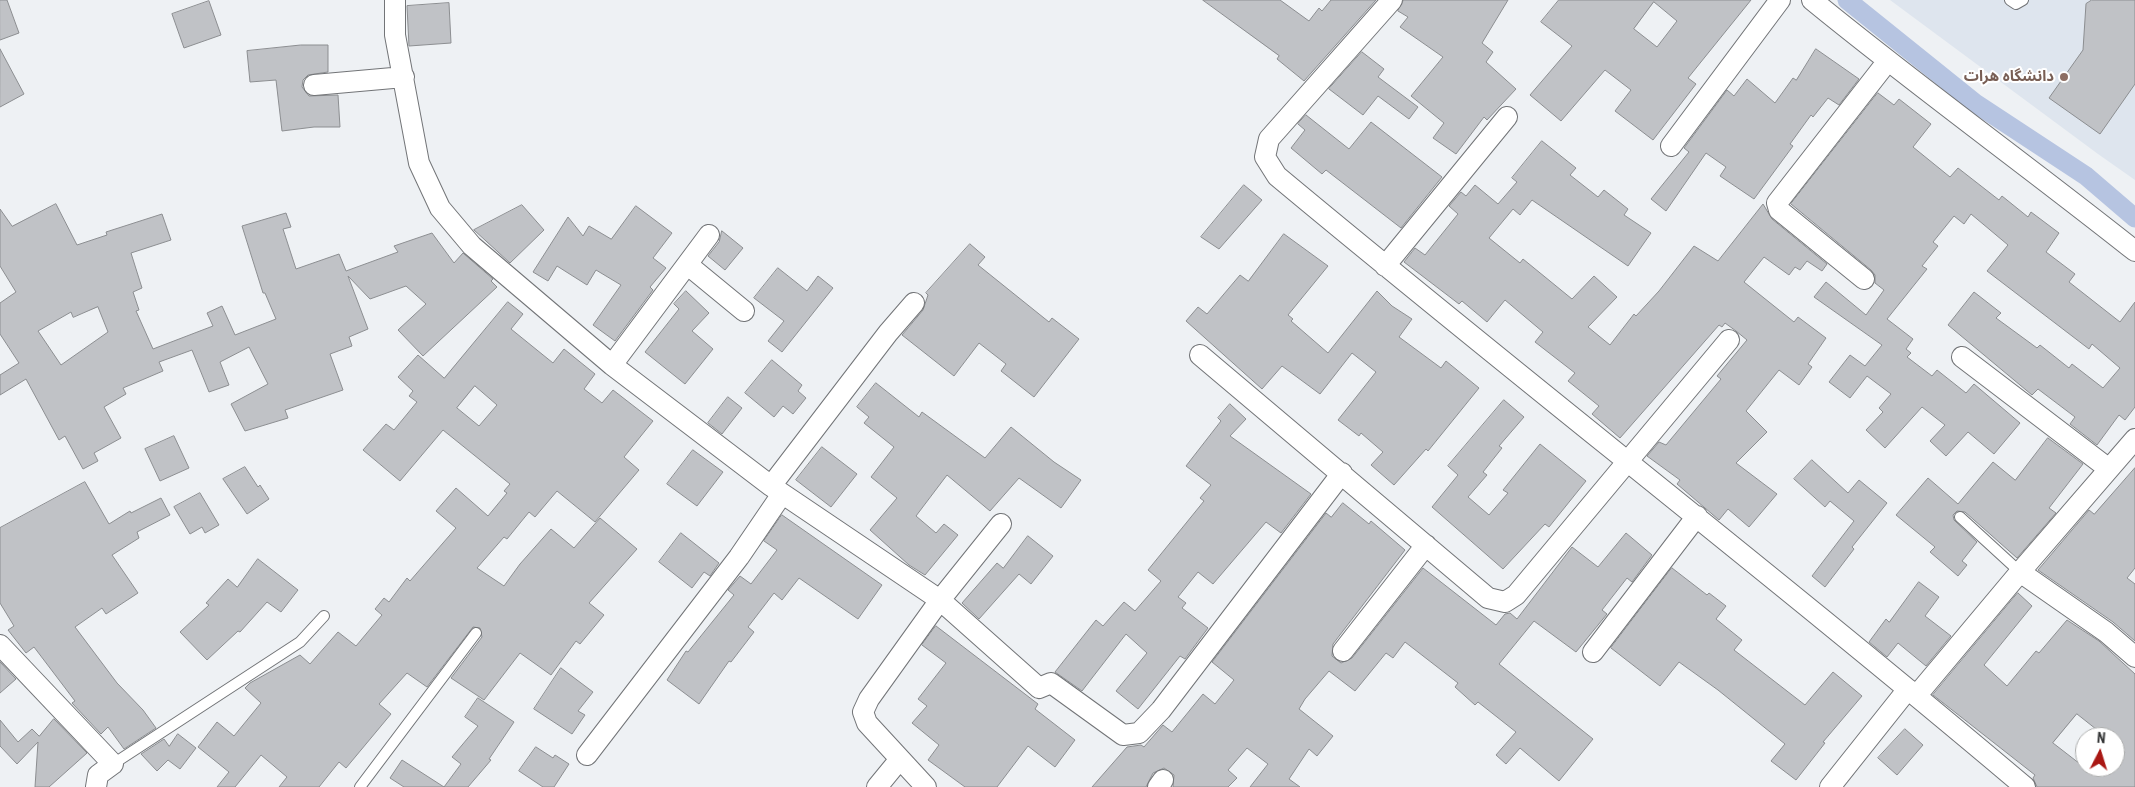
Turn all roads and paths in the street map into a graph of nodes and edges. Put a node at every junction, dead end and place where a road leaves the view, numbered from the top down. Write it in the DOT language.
graph roads {
  1 [pos="395,0"];
  2 [pos="1392,0"];
  3 [pos="1780,0"];
  4 [pos="1812,0"];
  5 [pos="2010,0"];
  6 [pos="2023,0"];
  7 [pos="1887,62"];
  8 [pos="404,78"];
  9 [pos="314,85"];
  10 [pos="1507,117"];
  11 [pos="1672,146"];
  12 [pos="709,235"];
  13 [pos="2135,251"];
  14 [pos="688,264"];
  15 [pos="1385,266"];
  16 [pos="1864,279"];
  17 [pos="914,303"];
  18 [pos="744,311"];
  19 [pos="1729,340"];
  20 [pos="1200,355"];
  21 [pos="1962,357"];
  22 [pos="612,365"];
  23 [pos="2135,439"];
  24 [pos="1627,462"];
  25 [pos="2109,469"];
  26 [pos="1342,474"];
  27 [pos="777,490"];
  28 [pos="1697,516"];
  29 [pos="1960,517"];
  30 [pos="1001,524"];
  31 [pos="1426,545"];
  32 [pos="2020,572"];
  33 [pos="940,600"];
  34 [pos="324,616"];
  35 [pos="476,633"];
  36 [pos="0,645"];
  37 [pos="1343,651"];
  38 [pos="1593,652"];
  39 [pos="2135,657"];
  40 [pos="1912,692"];
  41 [pos="587,755"];
  42 [pos="900,759"];
  43 [pos="105,778"];
  44 [pos="360,787"];
  45 [pos="877,787"];
  46 [pos="926,787"];
  47 [pos="1830,787"];
  48 [pos="2025,787"];
  1 -- 8 [label="street"];
  2 -- 15 [label="street"];
  3 -- 11 [label="street"];
  4 -- 7 [label="street"];
  5 -- 6 [label="lane"];
  7 -- 13 [label="street"];
  7 -- 16 [label="street"];
  8 -- 9 [label="street"];
  8 -- 22 [label="street"];
  10 -- 15 [label="street"];
  12 -- 14 [label="street"];
  14 -- 18 [label="street"];
  14 -- 22 [label="street"];
  15 -- 24 [label="street"];
  17 -- 27 [label="street"];
  19 -- 24 [label="street"];
  20 -- 26 [label="street"];
  21 -- 25 [label="street"];
  22 -- 27 [label="street"];
  23 -- 25 [label="street"];
  24 -- 28 [label="street"];
  24 -- 31 [label="street"];
  25 -- 32 [label="street"];
  26 -- 31 [label="street"];
  26 -- 33 [label="street"];
  27 -- 33 [label="street"];
  27 -- 41 [label="street"];
  28 -- 38 [label="street"];
  28 -- 40 [label="street"];
  29 -- 32 [label="lane"];
  30 -- 33 [label="street"];
  31 -- 37 [label="street"];
  32 -- 39 [label="street"];
  32 -- 40 [label="street"];
  33 -- 42 [label="street"];
  34 -- 43 [label="lane"];
  35 -- 44 [label="lane"];
  36 -- 43 [label="street"];
  40 -- 47 [label="street"];
  40 -- 48 [label="street"];
  42 -- 45 [label="street"];
  42 -- 46 [label="street"];
}
